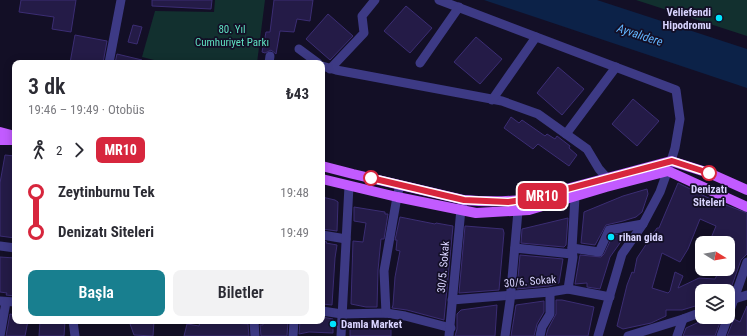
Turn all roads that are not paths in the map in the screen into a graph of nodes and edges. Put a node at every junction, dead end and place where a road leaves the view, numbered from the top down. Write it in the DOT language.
graph roads {
  1 [pos="121,0"];
  2 [pos="375,0"];
  3 [pos="440,0"];
  4 [pos="459,8"];
  5 [pos="536,37"];
  6 [pos="299,49"];
  7 [pos="110,60"];
  8 [pos="314,60"];
  9 [pos="420,63"];
  10 [pos="616,67"];
  11 [pos="326,68"];
  12 [pos="492,100"];
  13 [pos="0,132"];
  14 [pos="566,134"];
  15 [pos="12,135"];
  16 [pos="0,140"];
  17 [pos="12,140"];
  18 [pos="672,161"];
  19 [pos="325,167"];
  20 [pos="668,171"];
  21 [pos="607,178"];
  22 [pos="325,180"];
  23 [pos="400,185"];
  24 [pos="350,186"];
  25 [pos="747,190"];
  26 [pos="397,197"];
  27 [pos="576,197"];
  28 [pos="462,205"];
  29 [pos="747,207"];
  30 [pos="518,211"];
  31 [pos="643,224"];
  32 [pos="325,235"];
  33 [pos="346,238"];
  34 [pos="0,246"];
  35 [pos="12,248"];
  36 [pos="515,248"];
  37 [pos="572,251"];
  38 [pos="747,262"];
  39 [pos="568,289"];
  40 [pos="735,290"];
  41 [pos="550,292"];
  42 [pos="510,294"];
  43 [pos="747,295"];
  44 [pos="610,297"];
  45 [pos="735,299"];
  46 [pos="452,300"];
  47 [pos="7,302"];
  48 [pos="325,311"];
  49 [pos="386,313"];
  50 [pos="342,314"];
  51 [pos="695,315"];
  52 [pos="683,319"];
  53 [pos="73,324"];
  54 [pos="254,324"];
  55 [pos="294,324"];
  56 [pos="725,324"];
  57 [pos="450,332"];
  58 [pos="0,336"];
  59 [pos="75,336"];
  60 [pos="255,336"];
  61 [pos="293,336"];
  62 [pos="341,336"];
  63 [pos="505,336"];
  64 [pos="540,336"];
  65 [pos="598,336"];
  66 [pos="628,336"];
  67 [pos="676,336"];
  68 [pos="721,336"];
  1 -- 7 [label="street"];
  2 -- 11 [label="street"];
  3 -- 4 [label="street"];
  4 -- 5 [label="street"];
  4 -- 9 [label="street"];
  5 -- 10 [label="street"];
  5 -- 12 [label="street"];
  6 -- 8 [label="street"];
  10 -- 14 [label="street"];
  10 -- 18 [label="street"];
  11 -- 12 [label="street"];
  12 -- 14 [label="street"];
  13 -- 15 [label="main road"];
  14 -- 21 [label="street"];
  16 -- 17 [label="main road"];
  18 -- 20 [label="street"];
  18 -- 21 [label="main road"];
  18 -- 25 [label="main road"];
  19 -- 23 [label="main road"];
  20 -- 27 [label="main road"];
  20 -- 29 [label="main road"];
  20 -- 31 [label="street"];
  21 -- 28 [label="main road"];
  22 -- 24 [label="main road"];
  23 -- 26 [label="street"];
  23 -- 28 [label="main road"];
  24 -- 26 [label="main road"];
  24 -- 33 [label="street"];
  26 -- 28 [label="main road"];
  26 -- 49 [label="street"];
  27 -- 30 [label="main road"];
  27 -- 37 [label="street"];
  28 -- 30 [label="main road"];
  28 -- 46 [label="street, 30/5. Sokak"];
  30 -- 36 [label="street"];
  31 -- 37 [label="street"];
  31 -- 44 [label="street"];
  32 -- 33 [label="street"];
  33 -- 50 [label="street"];
  34 -- 35 [label="street"];
  36 -- 37 [label="street"];
  36 -- 42 [label="street"];
  37 -- 39 [label="street"];
  38 -- 40 [label="street"];
  39 -- 41 [label="street, 30/6. Sokak"];
  39 -- 44 [label="street, 30/6. Sokak"];
  41 -- 42 [label="street, 30/6. Sokak"];
  41 -- 64 [label="street"];
  42 -- 46 [label="street, 30/6. Sokak"];
  42 -- 63 [label="street"];
  43 -- 45 [label="street"];
  44 -- 65 [label="street"];
  46 -- 57 [label="street, 30/5. Sokak"];
  47 -- 58 [label="street"];
  48 -- 50 [label="street"];
  49 -- 50 [label="street"];
  49 -- 57 [label="street"];
  50 -- 62 [label="street"];
  51 -- 52 [label="street"];
  52 -- 66 [label="street"];
  52 -- 67 [label="street"];
  53 -- 59 [label="street"];
  54 -- 60 [label="street"];
  55 -- 61 [label="street"];
  56 -- 68 [label="street"];
}
